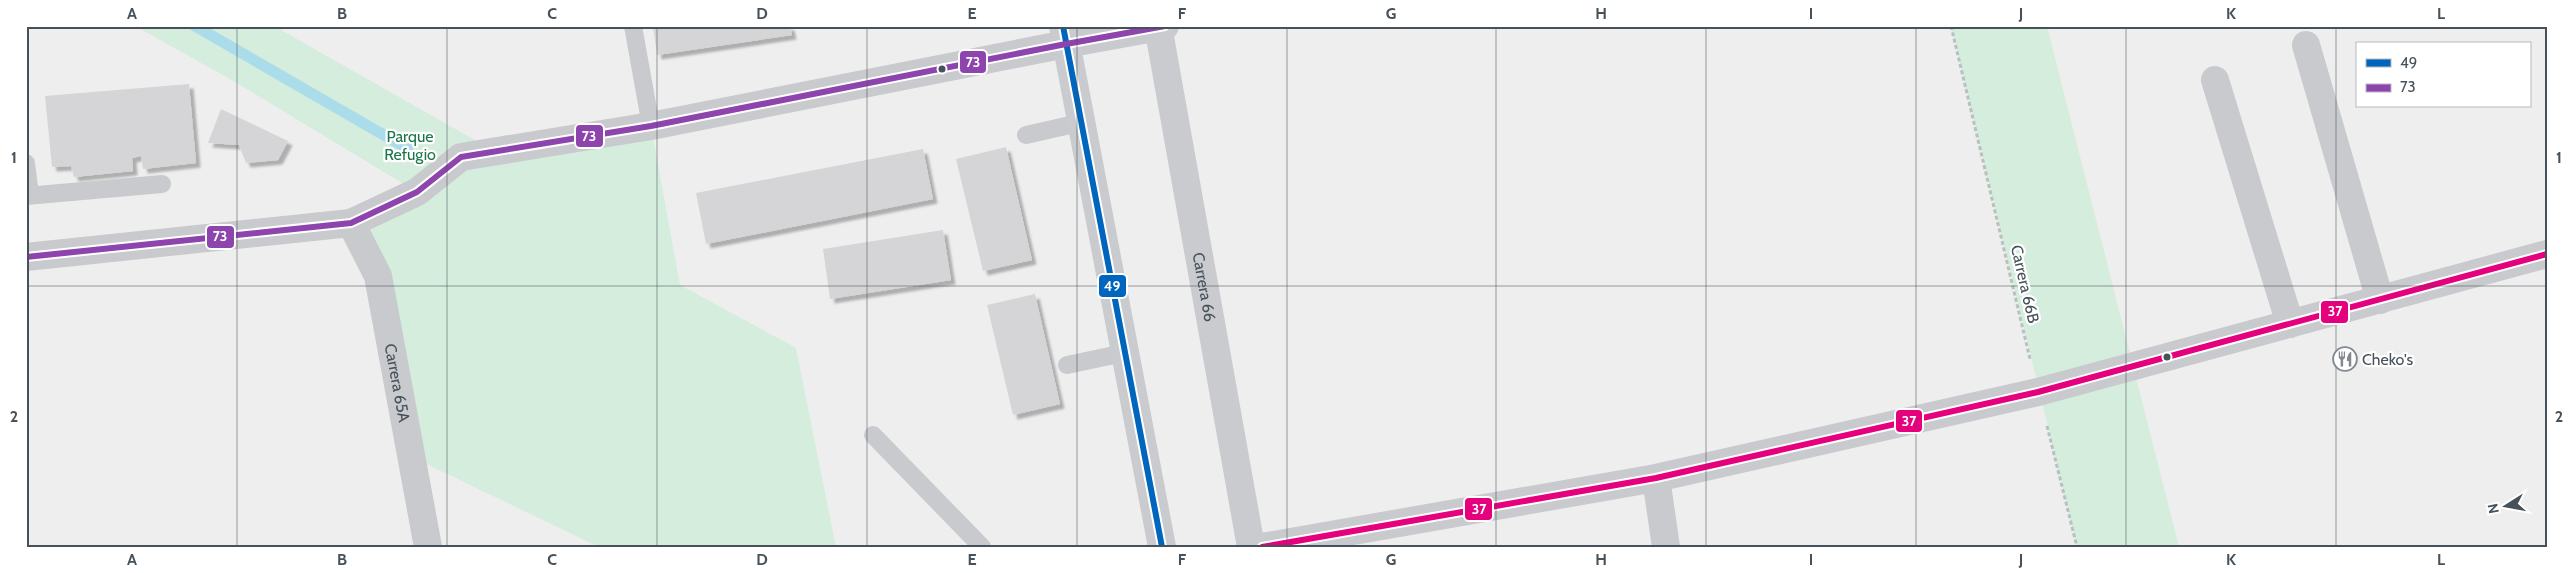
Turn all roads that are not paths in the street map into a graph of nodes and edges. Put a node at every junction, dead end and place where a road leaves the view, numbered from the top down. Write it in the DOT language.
graph roads {
  1 [pos="633,26"];
  2 [pos="1161,27"];
  3 [pos="1064,35"];
  4 [pos="2306,45"];
  5 [pos="2215,80"];
  6 [pos="1080,123"];
  7 [pos="650,126"];
  8 [pos="1026,135"];
  9 [pos="26,162"];
  10 [pos="162,184"];
  11 [pos="28,196"];
  12 [pos="351,223"];
  13 [pos="2547,254"];
  14 [pos="26,257"];
  15 [pos="2380,300"];
  16 [pos="2290,324"];
  17 [pos="1124,353"];
  18 [pos="1067,365"];
  19 [pos="873,435"];
  20 [pos="1656,478"];
  21 [pos="428,547"];
  22 [pos="982,547"];
  23 [pos="1162,547"];
  24 [pos="1251,547"];
  25 [pos="1262,547"];
  26 [pos="1666,547"];
  1 -- 7 [label="lane"];
  2 -- 3 [label="street"];
  2 -- 24 [label="main road, Carrera 66"];
  3 -- 6 [label="main road"];
  3 -- 7 [label="street"];
  4 -- 15 [label="street"];
  5 -- 16 [label="street"];
  6 -- 8 [label="lane"];
  6 -- 17 [label="main road"];
  7 -- 12 [label="street"];
  9 -- 11 [label="lane"];
  10 -- 11 [label="lane"];
  12 -- 14 [label="street"];
  12 -- 21 [label="street, Carrera 65A"];
  13 -- 15 [label="street"];
  15 -- 16 [label="street"];
  16 -- 20 [label="street"];
  17 -- 18 [label="lane"];
  17 -- 23 [label="main road"];
  19 -- 22 [label="lane"];
  20 -- 25 [label="street"];
  20 -- 26 [label="street"];
}
